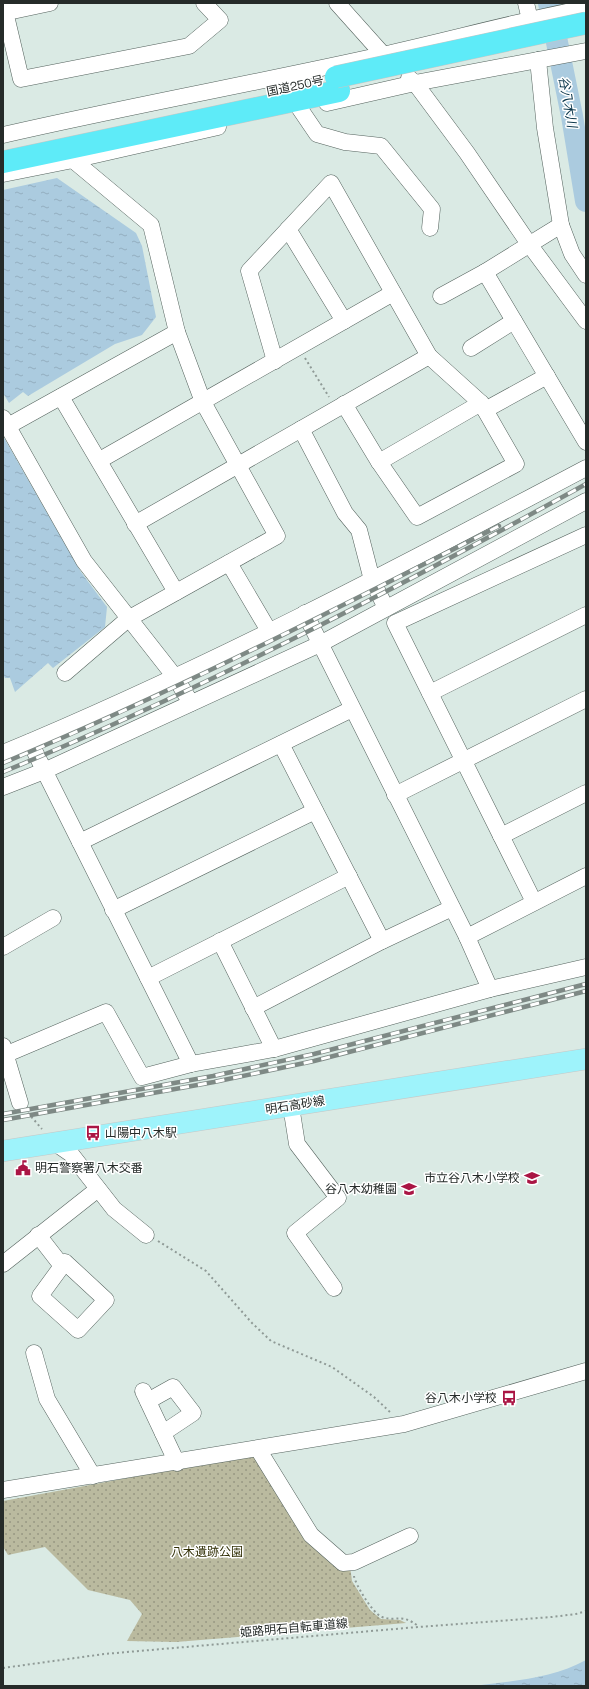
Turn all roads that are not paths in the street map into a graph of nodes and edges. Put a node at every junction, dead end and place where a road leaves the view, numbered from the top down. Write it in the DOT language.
graph roads {
  1 [pos="50,3"];
  2 [pos="204,3"];
  3 [pos="337,3"];
  4 [pos="526,3"];
  5 [pos="4,10"];
  6 [pos="586,13"];
  7 [pos="524,22"];
  8 [pos="586,38"];
  9 [pos="586,51"];
  10 [pos="382,55"];
  11 [pos="531,61"];
  12 [pos="415,83"];
  13 [pos="338,84"];
  14 [pos="300,109"];
  15 [pos="3,135"];
  16 [pos="3,147"];
  17 [pos="73,160"];
  18 [pos="3,162"];
  19 [pos="3,174"];
  20 [pos="561,225"];
  21 [pos="430,228"];
  22 [pos="288,229"];
  23 [pos="529,244"];
  24 [pos="484,272"];
  25 [pos="586,275"];
  26 [pos="393,293"];
  27 [pos="441,296"];
  28 [pos="344,321"];
  29 [pos="514,321"];
  30 [pos="586,321"];
  31 [pos="177,332"];
  32 [pos="471,348"];
  33 [pos="429,356"];
  34 [pos="275,361"];
  35 [pos="546,376"];
  36 [pos="61,397"];
  37 [pos="203,402"];
  38 [pos="340,406"];
  39 [pos="483,406"];
  40 [pos="5,422"];
  41 [pos="301,429"];
  42 [pos="586,442"];
  43 [pos="100,460"];
  44 [pos="379,462"];
  45 [pos="238,465"];
  46 [pos="586,468"];
  47 [pos="586,501"];
  48 [pos="136,524"];
  49 [pos="586,535"];
  50 [pos="229,563"];
  51 [pos="372,580"];
  52 [pos="176,592"];
  53 [pos="386,608"];
  54 [pos="304,613"];
  55 [pos="586,616"];
  56 [pos="128,619"];
  57 [pos="269,631"];
  58 [pos="320,644"];
  59 [pos="65,673"];
  60 [pos="175,677"];
  61 [pos="430,693"];
  62 [pos="586,699"];
  63 [pos="191,703"];
  64 [pos="352,709"];
  65 [pos="30,742"];
  66 [pos="281,744"];
  67 [pos="3,753"];
  68 [pos="464,761"];
  69 [pos="44,771"];
  70 [pos="3,787"];
  71 [pos="586,793"];
  72 [pos="395,795"];
  73 [pos="316,811"];
  74 [pos="501,836"];
  75 [pos="80,842"];
  76 [pos="349,876"];
  77 [pos="586,876"];
  78 [pos="534,902"];
  79 [pos="452,908"];
  80 [pos="113,910"];
  81 [pos="53,918"];
  82 [pos="467,938"];
  83 [pos="220,941"];
  84 [pos="382,941"];
  85 [pos="3,947"];
  86 [pos="586,967"];
  87 [pos="148,978"];
  88 [pos="490,989"];
  89 [pos="253,1008"];
  90 [pos="274,1049"];
  91 [pos="5,1050"];
  92 [pos="586,1059"];
  93 [pos="191,1064"];
  94 [pos="20,1103"];
  95 [pos="291,1106"];
  96 [pos="55,1143"];
  97 [pos="3,1151"];
  98 [pos="98,1189"];
  99 [pos="38,1235"];
  100 [pos="146,1235"];
  101 [pos="3,1264"];
  102 [pos="62,1266"];
  103 [pos="334,1288"];
  104 [pos="34,1353"];
  105 [pos="586,1371"];
  106 [pos="163,1433"];
  107 [pos="258,1449"];
  108 [pos="177,1463"];
  109 [pos="93,1476"];
  110 [pos="3,1490"];
  111 [pos="410,1536"];
  1 -- 5 [label="street"];
  2 -- 5 [label="street"];
  3 -- 10 [label="street"];
  4 -- 7 [label="street"];
  6 -- 7 [label="street"];
  6 -- 13 [label="highway, 国道250号, bridge"];
  7 -- 10 [label="street"];
  7 -- 11 [label="street"];
  8 -- 13 [label="highway, 国道250号"];
  9 -- 11 [label="street"];
  10 -- 12 [label="street"];
  10 -- 15 [label="street"];
  11 -- 12 [label="street"];
  11 -- 20 [label="street"];
  12 -- 14 [label="street"];
  12 -- 23 [label="street"];
  13 -- 16 [label="highway, 国道250号"];
  13 -- 18 [label="highway, 国道250号"];
  14 -- 17 [label="street"];
  14 -- 21 [label="street"];
  17 -- 19 [label="street"];
  17 -- 31 [label="street"];
  20 -- 23 [label="street"];
  20 -- 25 [label="street"];
  22 -- 26 [label="street"];
  22 -- 28 [label="street"];
  22 -- 34 [label="street"];
  23 -- 24 [label="street"];
  23 -- 30 [label="street"];
  24 -- 27 [label="street"];
  24 -- 29 [label="street"];
  26 -- 28 [label="street"];
  26 -- 33 [label="street"];
  28 -- 34 [label="street"];
  29 -- 32 [label="street"];
  29 -- 35 [label="street"];
  31 -- 36 [label="street"];
  31 -- 37 [label="street"];
  33 -- 38 [label="street"];
  33 -- 39 [label="street"];
  34 -- 37 [label="street"];
  35 -- 39 [label="street"];
  35 -- 42 [label="street"];
  36 -- 40 [label="street"];
  36 -- 43 [label="street"];
  37 -- 43 [label="street"];
  37 -- 45 [label="street"];
  38 -- 41 [label="street"];
  38 -- 44 [label="street"];
  39 -- 44 [label="street"];
  39 -- 44 [label="street"];
  40 -- 56 [label="street"];
  41 -- 45 [label="street"];
  41 -- 51 [label="street"];
  43 -- 48 [label="street"];
  45 -- 48 [label="street"];
  45 -- 50 [label="street"];
  46 -- 51 [label="street"];
  47 -- 53 [label="street"];
  48 -- 52 [label="street"];
  49 -- 61 [label="street"];
  50 -- 52 [label="street"];
  50 -- 57 [label="street"];
  51 -- 53 [label="street"];
  51 -- 54 [label="street"];
  52 -- 56 [label="street"];
  53 -- 58 [label="street"];
  54 -- 57 [label="street"];
  54 -- 58 [label="street"];
  55 -- 61 [label="street"];
  56 -- 59 [label="street"];
  56 -- 60 [label="street"];
  57 -- 60 [label="street"];
  58 -- 63 [label="street"];
  58 -- 64 [label="street"];
  60 -- 63 [label="street"];
  60 -- 65 [label="street"];
  61 -- 68 [label="street"];
  62 -- 68 [label="street"];
  63 -- 69 [label="street"];
  64 -- 66 [label="street"];
  64 -- 72 [label="street"];
  65 -- 67 [label="street"];
  65 -- 69 [label="street"];
  66 -- 73 [label="street"];
  66 -- 75 [label="street"];
  68 -- 72 [label="street"];
  68 -- 74 [label="street"];
  69 -- 70 [label="street"];
  69 -- 75 [label="street"];
  71 -- 74 [label="street"];
  72 -- 79 [label="street"];
  73 -- 76 [label="street"];
  73 -- 80 [label="street"];
  74 -- 78 [label="street"];
  75 -- 80 [label="street"];
  76 -- 83 [label="street"];
  76 -- 84 [label="street"];
  77 -- 78 [label="street"];
  78 -- 82 [label="street"];
  79 -- 82 [label="street"];
  79 -- 84 [label="street"];
  80 -- 87 [label="street"];
  81 -- 85 [label="street"];
  82 -- 88 [label="street"];
  83 -- 87 [label="street"];
  83 -- 89 [label="street"];
  84 -- 89 [label="street"];
  86 -- 88 [label="street"];
  87 -- 93 [label="street"];
  88 -- 90 [label="street"];
  89 -- 90 [label="street"];
  90 -- 93 [label="street"];
  91 -- 93 [label="street"];
  91 -- 94 [label="street"];
  92 -- 95 [label="main road, 明石高砂線"];
  95 -- 96 [label="main road, 明石高砂線"];
  95 -- 103 [label="street"];
  96 -- 97 [label="main road, 明石高砂線"];
  96 -- 98 [label="street"];
  98 -- 99 [label="street"];
  98 -- 100 [label="street"];
  99 -- 101 [label="street"];
  99 -- 102 [label="street"];
  104 -- 109 [label="street"];
  105 -- 107 [label="street"];
  106 -- 106 [label="street"];
  106 -- 108 [label="street"];
  107 -- 108 [label="street"];
  107 -- 111 [label="street"];
  108 -- 109 [label="street"];
  109 -- 110 [label="street"];
}
